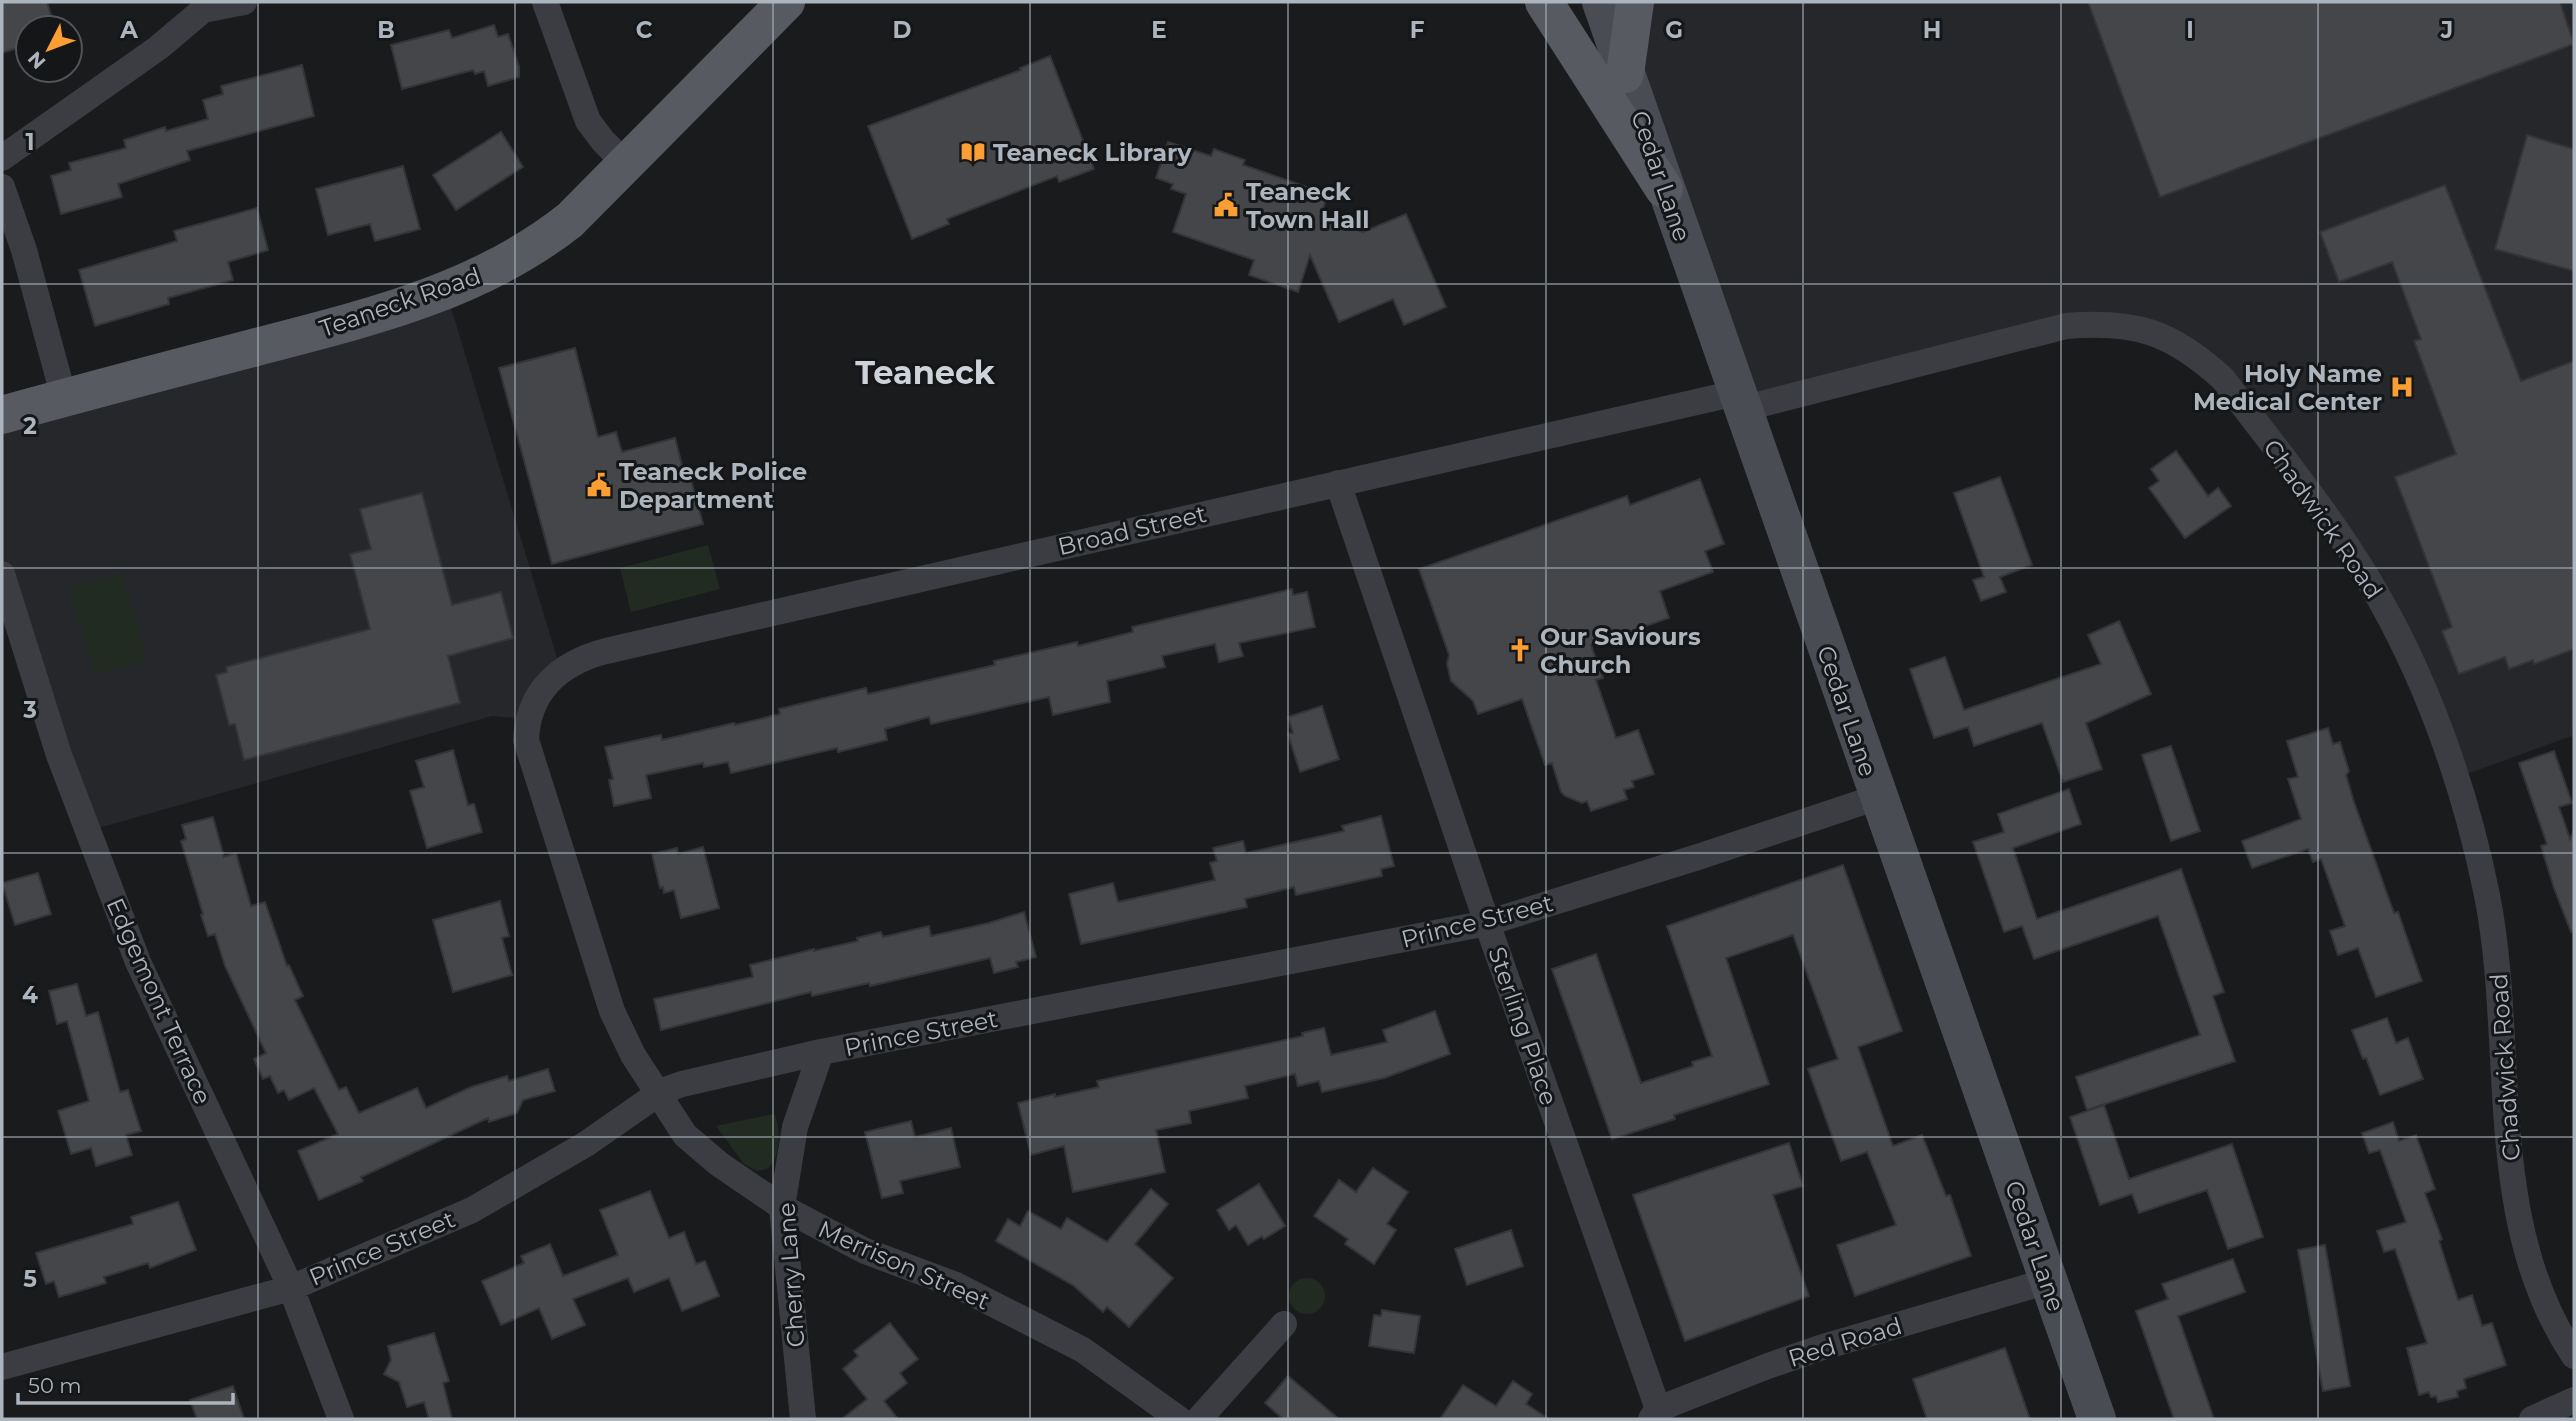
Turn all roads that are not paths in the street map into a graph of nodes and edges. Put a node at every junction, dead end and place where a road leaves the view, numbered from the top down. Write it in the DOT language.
graph roads {
  1 [pos="244,2"];
  2 [pos="545,2"];
  3 [pos="786,2"];
  4 [pos="1545,2"];
  5 [pos="1601,2"];
  6 [pos="1635,2"];
  7 [pos="202,6"];
  8 [pos="1625,74"];
  9 [pos="2,158"];
  10 [pos="627,165"];
  11 [pos="2,187"];
  12 [pos="1664,189"];
  13 [pos="64,398"];
  14 [pos="1739,401"];
  15 [pos="2,415"];
  16 [pos="1338,483"];
  17 [pos="2,574"];
  18 [pos="538,696"];
  19 [pos="1878,797"];
  20 [pos="1487,923"];
  21 [pos="821,1052"];
  22 [pos="659,1093"];
  23 [pos="782,1208"];
  24 [pos="2048,1281"];
  25 [pos="291,1288"];
  26 [pos="1284,1324"];
  27 [pos="2574,1356"];
  28 [pos="2,1367"];
  29 [pos="2574,1400"];
  30 [pos="1654,1414"];
  31 [pos="341,1419"];
  32 [pos="803,1419"];
  33 [pos="1179,1419"];
  34 [pos="1199,1419"];
  35 [pos="2097,1419"];
  36 [pos="2532,1419"];
  1 -- 7 [label="street"];
  2 -- 10 [label="street"];
  3 -- 10 [label="main road, Teaneck Road"];
  4 -- 12 [label="main road"];
  5 -- 8 [label="main road, Cedar Lane"];
  6 -- 8 [label="main road"];
  7 -- 9 [label="street"];
  8 -- 12 [label="main road, Cedar Lane"];
  10 -- 13 [label="main road, Teaneck Road"];
  11 -- 13 [label="street"];
  12 -- 14 [label="main road, Cedar Lane"];
  13 -- 15 [label="main road, Teaneck Road"];
  14 -- 16 [label="street, Broad Street"];
  14 -- 19 [label="main road, Cedar Lane"];
  14 -- 27 [label="street, Chadwick Road"];
  16 -- 18 [label="street, Broad Street"];
  16 -- 20 [label="street, Sterling Place"];
  17 -- 25 [label="street, Edgemont Terrace"];
  18 -- 22 [label="street, Merrison Street"];
  19 -- 20 [label="street, Prince Street"];
  19 -- 24 [label="main road, Cedar Lane"];
  20 -- 21 [label="street, Prince Street"];
  20 -- 30 [label="street, Sterling Place"];
  21 -- 22 [label="street, Prince Street"];
  21 -- 23 [label="street, Cherry Lane"];
  22 -- 23 [label="street, Merrison Street"];
  22 -- 25 [label="street, Prince Street"];
  23 -- 32 [label="street, Cherry Lane"];
  23 -- 33 [label="street, Merrison Street"];
  24 -- 30 [label="street, Red Road"];
  24 -- 35 [label="main road, Cedar Lane"];
  25 -- 28 [label="street, Prince Street"];
  25 -- 31 [label="street, Edgemont Terrace"];
  26 -- 34 [label="street"];
  29 -- 36 [label="street"];
}
